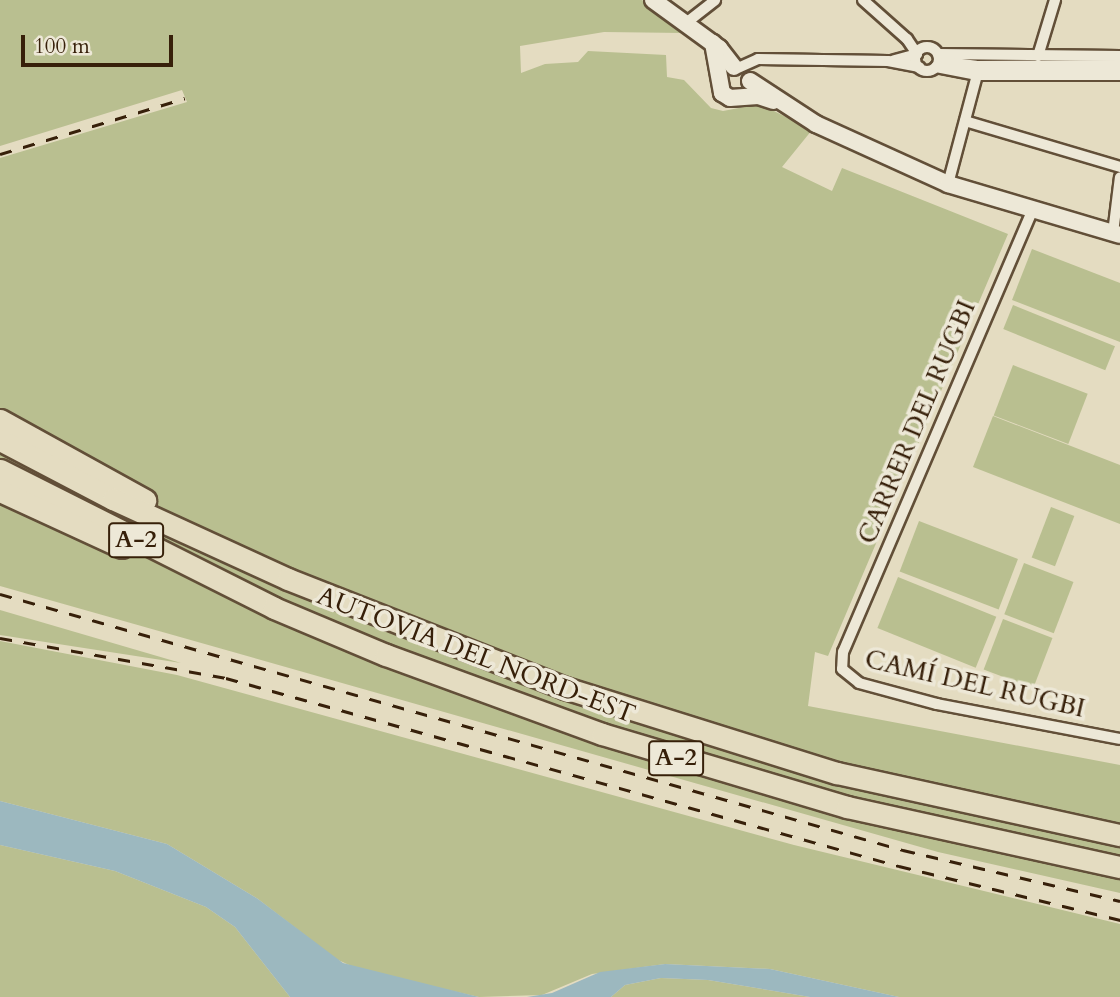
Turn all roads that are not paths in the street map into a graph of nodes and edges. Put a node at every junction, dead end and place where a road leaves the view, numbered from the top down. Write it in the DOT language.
graph roads {
  1 [pos="653,0"];
  2 [pos="715,0"];
  3 [pos="863,0"];
  4 [pos="1055,0"];
  5 [pos="686,23"];
  6 [pos="713,43"];
  7 [pos="917,54"];
  8 [pos="1038,56"];
  9 [pos="1120,56"];
  10 [pos="888,61"];
  11 [pos="939,61"];
  12 [pos="1120,65"];
  13 [pos="919,67"];
  14 [pos="742,73"];
  15 [pos="977,75"];
  16 [pos="1120,75"];
  17 [pos="720,77"];
  18 [pos="742,97"];
  19 [pos="784,104"];
  20 [pos="965,121"];
  21 [pos="1120,167"];
  22 [pos="1120,177"];
  23 [pos="948,184"];
  24 [pos="1033,209"];
  25 [pos="1117,234"];
  26 [pos="0,420"];
  27 [pos="0,440"];
  28 [pos="0,470"];
  29 [pos="0,491"];
  30 [pos="288,579"];
  31 [pos="274,607"];
  32 [pos="843,652"];
  33 [pos="1120,739"];
  34 [pos="1120,835"];
  35 [pos="1120,867"];
  1 -- 5 [label="main road"];
  2 -- 5 [label="street"];
  3 -- 7 [label="street"];
  4 -- 8 [label="street"];
  5 -- 6 [label="main road"];
  6 -- 14 [label="main road"];
  6 -- 17 [label="main road"];
  7 -- 10 [label="street"];
  7 -- 11 [label="street"];
  7 -- 13 [label="street"];
  8 -- 9 [label="street"];
  8 -- 11 [label="street"];
  10 -- 13 [label="street"];
  10 -- 14 [label="street"];
  11 -- 12 [label="street"];
  11 -- 13 [label="street"];
  11 -- 15 [label="street"];
  14 -- 17 [label="main road"];
  14 -- 18 [label="main road"];
  14 -- 19 [label="main road"];
  15 -- 16 [label="street"];
  15 -- 20 [label="street"];
  17 -- 18 [label="main road"];
  18 -- 19 [label="main road"];
  19 -- 23 [label="main road"];
  20 -- 21 [label="street"];
  20 -- 23 [label="street"];
  22 -- 25 [label="street"];
  23 -- 24 [label="main road"];
  24 -- 25 [label="main road"];
  24 -- 32 [label="street, CARRER DEL RUGBI"];
  26 -- 30 [label="highway"];
  27 -- 30 [label="highway, AUTOVIA DEL NORD-EST / A-2"];
  28 -- 31 [label="highway, AUTOVIA DEL NORD-EST / A-2"];
  29 -- 31 [label="highway"];
  30 -- 34 [label="highway, AUTOVIA DEL NORD-EST / A-2"];
  31 -- 35 [label="highway, AUTOVIA DEL NORD-EST / A-2"];
  32 -- 33 [label="street, CAMÍ DEL RUGBI"];
}
